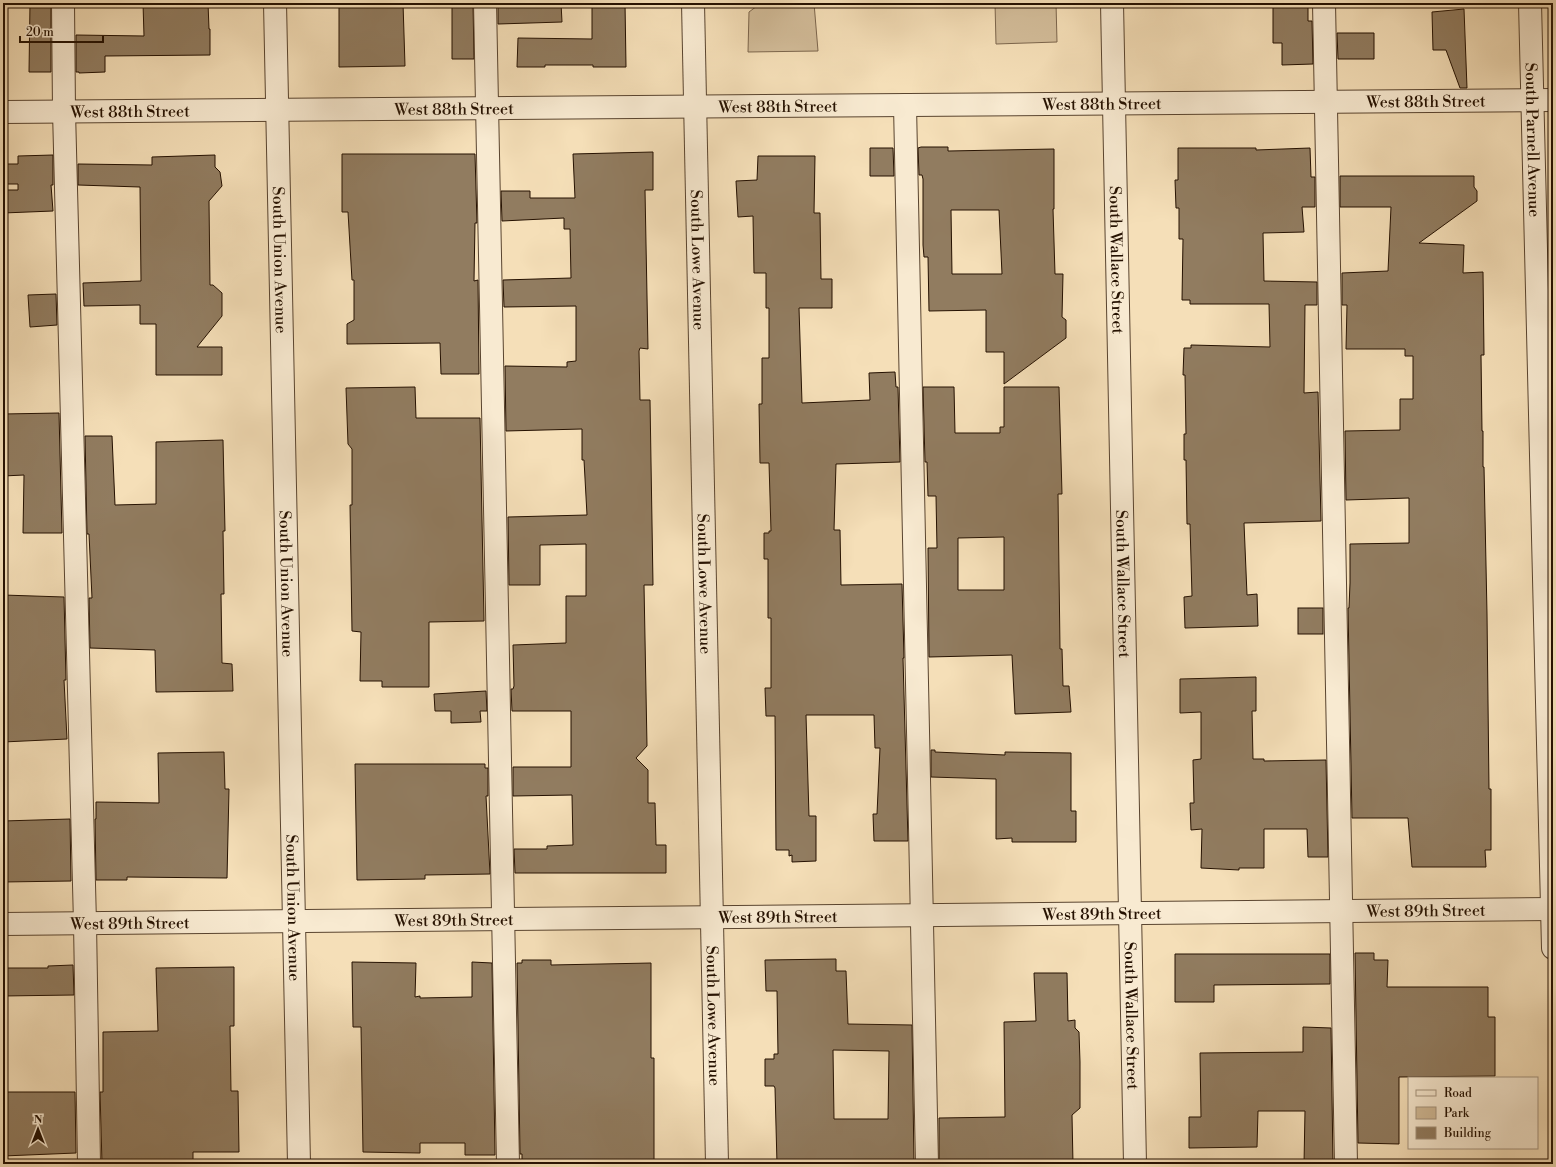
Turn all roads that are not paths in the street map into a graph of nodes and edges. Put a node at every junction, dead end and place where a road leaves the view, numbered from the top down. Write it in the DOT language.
graph roads {
  1 [pos="63,3"];
  2 [pos="275,3"];
  3 [pos="485,3"];
  4 [pos="693,3"];
  5 [pos="1112,3"];
  6 [pos="1324,3"];
  7 [pos="1530,3"];
  8 [pos="1542,100"];
  9 [pos="1326,102"];
  10 [pos="1114,104"];
  11 [pos="906,105"];
  12 [pos="695,107"];
  13 [pos="488,108"];
  14 [pos="277,110"];
  15 [pos="64,111"];
  16 [pos="3,112"];
  17 [pos="1553,909"];
  18 [pos="1342,911"];
  19 [pos="1130,913"];
  20 [pos="922,915"];
  21 [pos="712,917"];
  22 [pos="502,919"];
  23 [pos="294,921"];
  24 [pos="85,923"];
  25 [pos="3,924"];
  26 [pos="1553,948"];
  27 [pos="89,1164"];
  28 [pos="299,1164"];
  29 [pos="508,1164"];
  30 [pos="717,1164"];
  31 [pos="927,1164"];
  32 [pos="1135,1164"];
  33 [pos="1346,1164"];
  1 -- 15 [label="street"];
  2 -- 14 [label="street, South Union Avenue"];
  3 -- 13 [label="street"];
  4 -- 12 [label="street, South Lowe Avenue"];
  5 -- 10 [label="street, South Wallace Street"];
  6 -- 9 [label="street"];
  7 -- 8 [label="street, South Parnell Avenue"];
  8 -- 9 [label="street, West 88th Street"];
  8 -- 17 [label="street, South Parnell Avenue"];
  9 -- 10 [label="street, West 88th Street"];
  9 -- 18 [label="street"];
  10 -- 11 [label="street, West 88th Street"];
  10 -- 19 [label="street, South Wallace Street"];
  11 -- 12 [label="street, West 88th Street"];
  11 -- 20 [label="street"];
  12 -- 13 [label="street, West 88th Street"];
  12 -- 21 [label="street, South Lowe Avenue"];
  13 -- 14 [label="street, West 88th Street"];
  13 -- 22 [label="street"];
  14 -- 15 [label="street, West 88th Street"];
  14 -- 23 [label="street, South Union Avenue"];
  15 -- 16 [label="street, West 88th Street"];
  15 -- 24 [label="street"];
  17 -- 18 [label="street, West 89th Street"];
  17 -- 26 [label="street, South Parnell Avenue"];
  18 -- 19 [label="street, West 89th Street"];
  18 -- 33 [label="street"];
  19 -- 20 [label="street, West 89th Street"];
  19 -- 32 [label="street, South Wallace Street"];
  20 -- 21 [label="street, West 89th Street"];
  20 -- 31 [label="street"];
  21 -- 22 [label="street, West 89th Street"];
  21 -- 30 [label="street, South Lowe Avenue"];
  22 -- 23 [label="street, West 89th Street"];
  22 -- 29 [label="street"];
  23 -- 24 [label="street, West 89th Street"];
  23 -- 28 [label="street, South Union Avenue"];
  24 -- 25 [label="street, West 89th Street"];
  24 -- 27 [label="street"];
}
